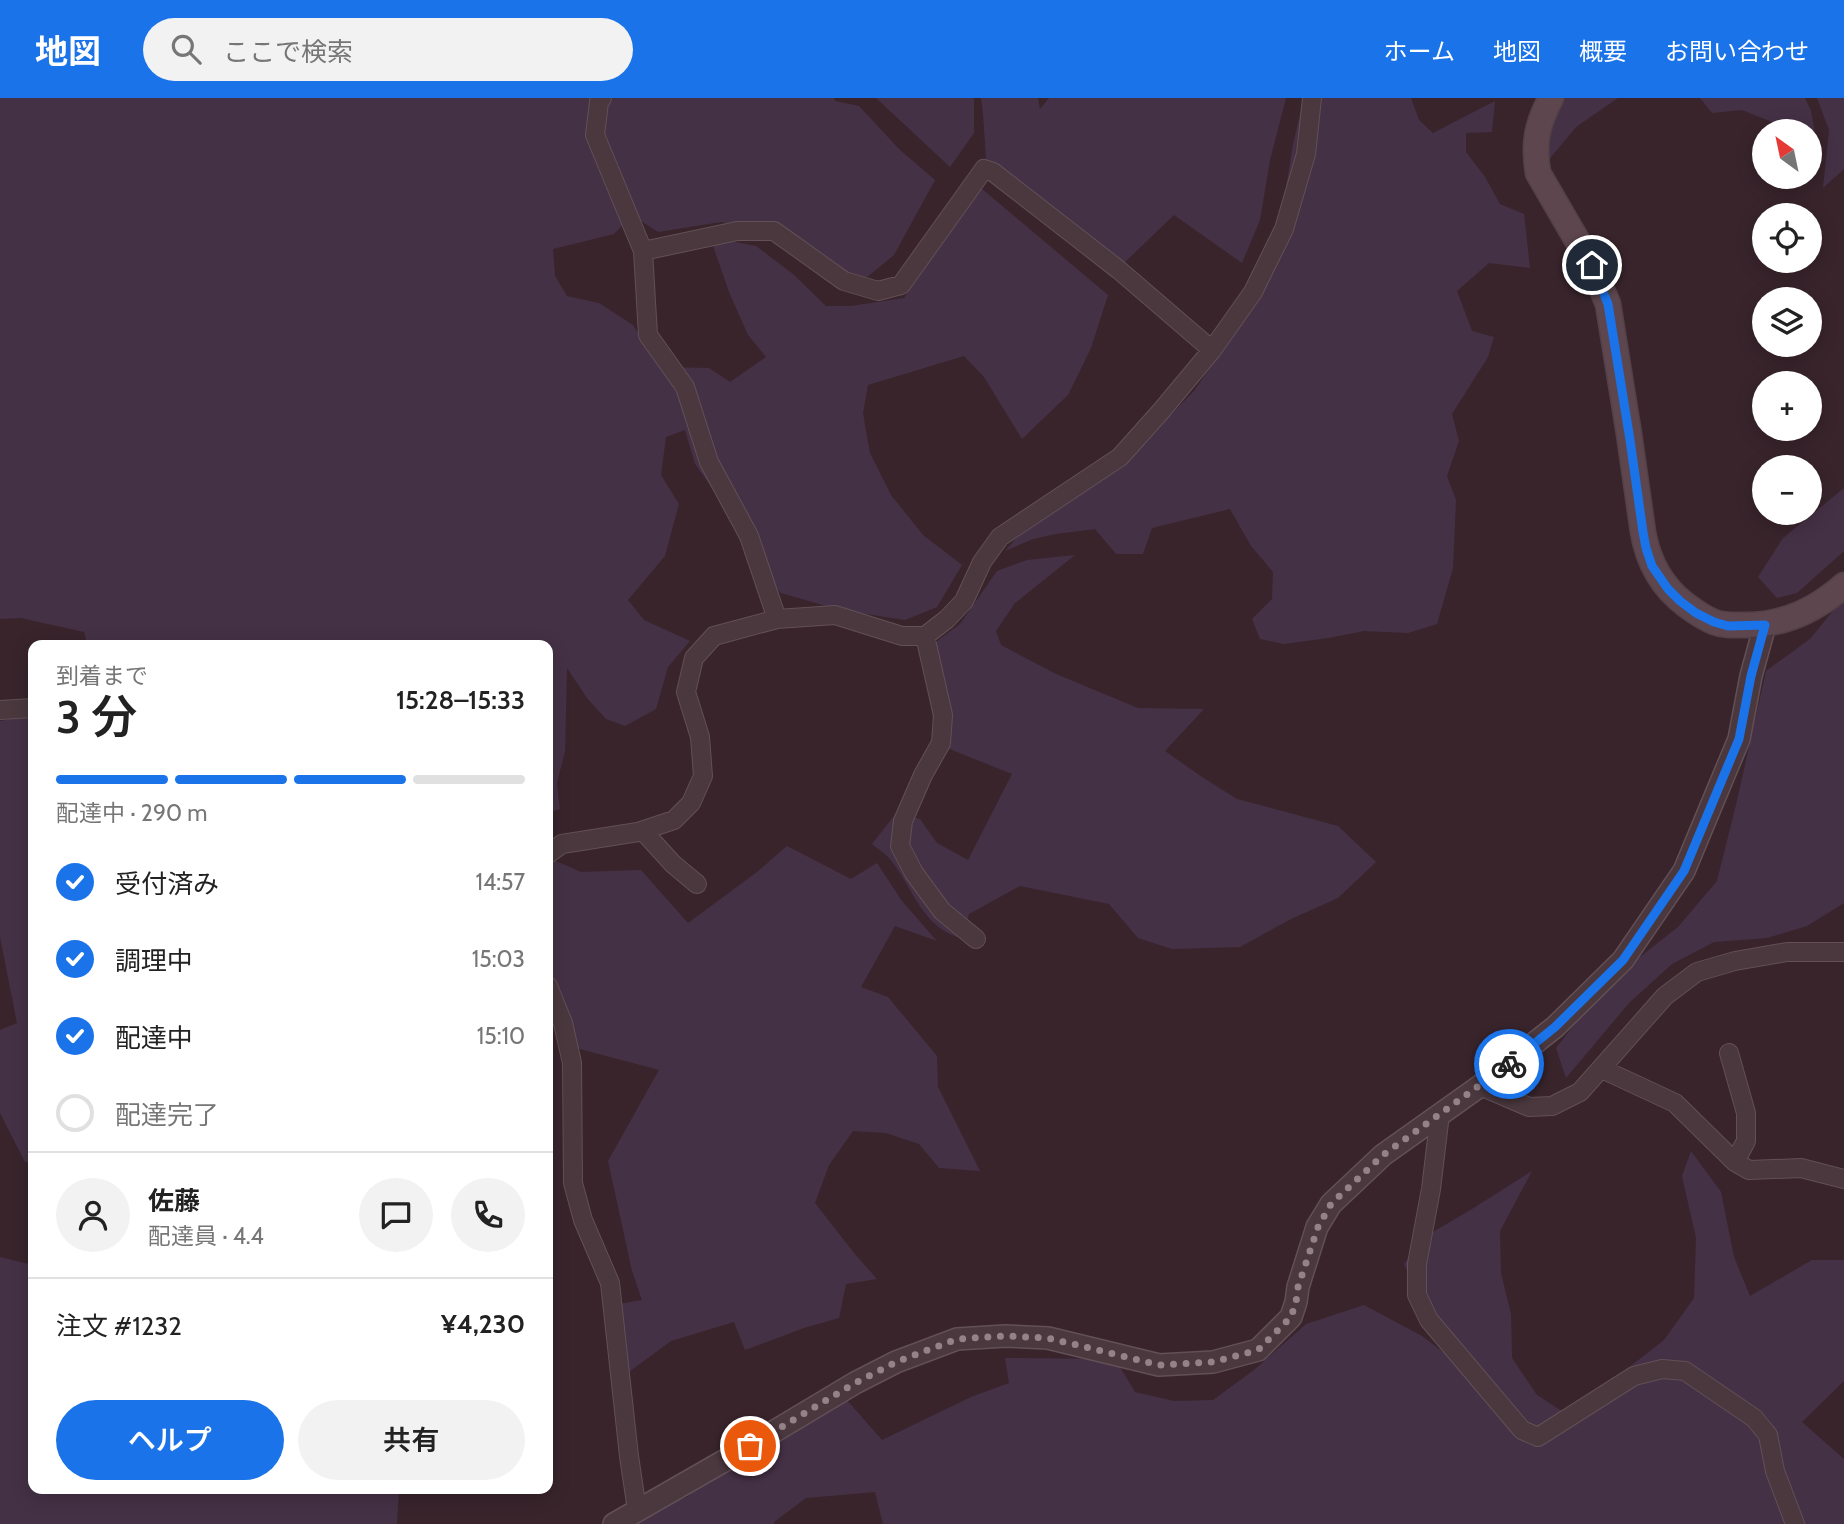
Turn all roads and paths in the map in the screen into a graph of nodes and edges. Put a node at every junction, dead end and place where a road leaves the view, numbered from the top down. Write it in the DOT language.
graph roads {
  1 [pos="602,98"];
  2 [pos="1312,98"];
  3 [pos="1551,98"];
  4 [pos="643,251"];
  5 [pos="1212,350"];
  6 [pos="1844,585"];
  7 [pos="777,619"];
  8 [pos="1765,625"];
  9 [pos="925,636"];
  10 [pos="28,708"];
  11 [pos="0,710"];
  12 [pos="643,831"];
  13 [pos="553,845"];
  14 [pos="697,884"];
  15 [pos="976,939"];
  16 [pos="1844,952"];
  17 [pos="553,999"];
  18 [pos="1729,1053"];
  19 [pos="1602,1069"];
  20 [pos="1480,1086"];
  21 [pos="1440,1114"];
  22 [pos="1735,1162"];
  23 [pos="1844,1179"];
  24 [pos="637,1510"];
  25 [pos="614,1524"];
  26 [pos="1795,1524"];
  1 -- 4 [label="street"];
  2 -- 5 [label="street"];
  3 -- 8 [label="main road"];
  4 -- 5 [label="street"];
  4 -- 7 [label="street"];
  5 -- 9 [label="street"];
  6 -- 8 [label="main road"];
  7 -- 9 [label="street"];
  7 -- 12 [label="street"];
  8 -- 20 [label="street"];
  9 -- 15 [label="street"];
  10 -- 11 [label="street"];
  12 -- 13 [label="street"];
  12 -- 14 [label="street"];
  16 -- 19 [label="street"];
  17 -- 24 [label="street"];
  18 -- 22 [label="street"];
  19 -- 20 [label="street"];
  19 -- 22 [label="street"];
  20 -- 21 [label="street"];
  21 -- 24 [label="street"];
  21 -- 26 [label="street"];
  22 -- 23 [label="street"];
  24 -- 25 [label="street"];
}
